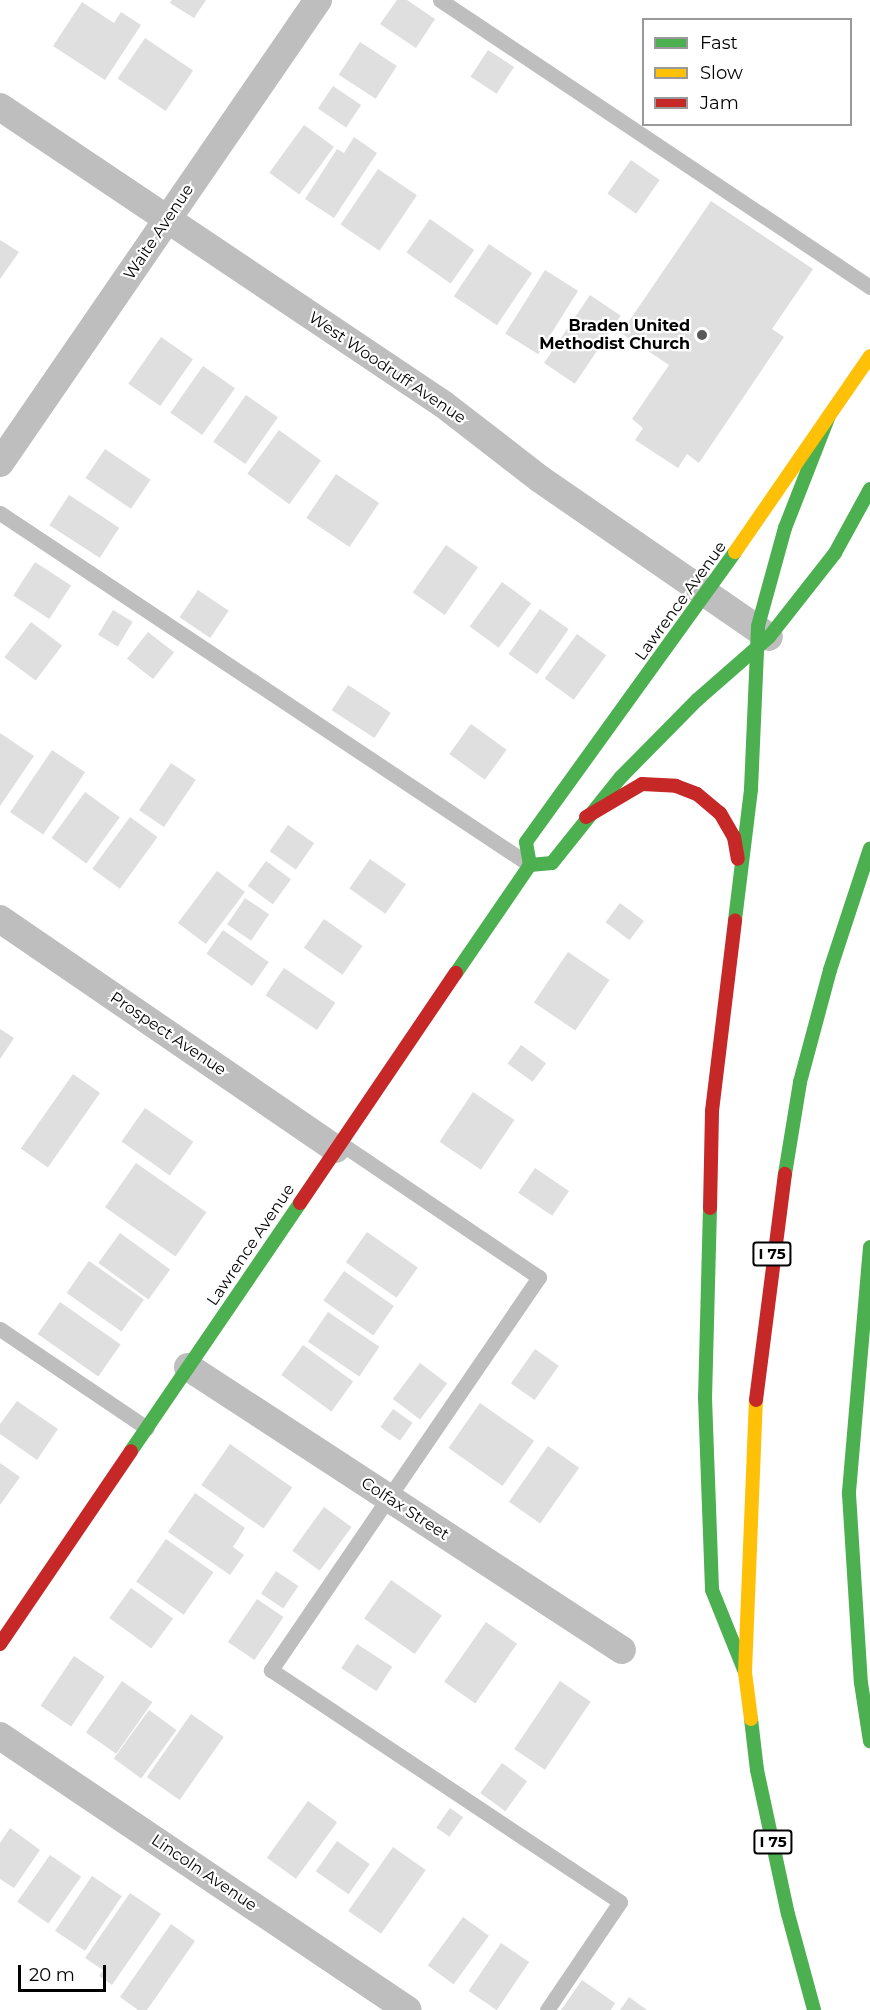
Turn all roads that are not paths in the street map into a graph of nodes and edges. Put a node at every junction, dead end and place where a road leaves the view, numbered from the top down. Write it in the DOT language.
graph roads {
  1 [pos="318,0"];
  2 [pos="440,0"];
  3 [pos="0,107"];
  4 [pos="167,220"];
  5 [pos="870,287"];
  6 [pos="870,356"];
  7 [pos="829,416"];
  8 [pos="0,463"];
  9 [pos="870,489"];
  10 [pos="0,513"];
  11 [pos="707,594"];
  12 [pos="761,638"];
  13 [pos="586,817"];
  14 [pos="870,848"];
  15 [pos="530,865"];
  16 [pos="740,881"];
  17 [pos="0,919"];
  18 [pos="338,1146"];
  19 [pos="870,1247"];
  20 [pos="0,1329"];
  21 [pos="188,1367"];
  22 [pos="147,1428"];
  23 [pos="388,1498"];
  24 [pos="0,1644"];
  25 [pos="622,1650"];
  26 [pos="745,1672"];
  27 [pos="0,1736"];
  28 [pos="870,1742"];
  29 [pos="408,2010"];
  30 [pos="547,2010"];
  31 [pos="814,2010"];
  1 -- 4 [label="street, Waite Avenue"];
  2 -- 5 [label="lane"];
  3 -- 4 [label="street, West Woodruff Avenue"];
  4 -- 8 [label="street, Waite Avenue"];
  4 -- 11 [label="street, West Woodruff Avenue"];
  6 -- 7 [label="main road, Lawrence Avenue"];
  7 -- 11 [label="main road, Lawrence Avenue"];
  7 -- 12 [label="main road"];
  9 -- 12 [label="main road"];
  10 -- 15 [label="lane"];
  11 -- 12 [label="street, West Woodruff Avenue"];
  11 -- 15 [label="main road, Lawrence Avenue"];
  12 -- 13 [label="main road"];
  12 -- 16 [label="main road"];
  13 -- 15 [label="main road"];
  13 -- 16 [label="main road"];
  14 -- 26 [label="main road, I 75"];
  15 -- 18 [label="main road, Lawrence Avenue"];
  16 -- 26 [label="main road"];
  17 -- 18 [label="street, Prospect Avenue"];
  18 -- 21 [label="main road, Lawrence Avenue"];
  18 -- 23 [label="lane"];
  19 -- 28 [label="main road"];
  20 -- 22 [label="lane"];
  21 -- 22 [label="main road, Lawrence Avenue"];
  21 -- 23 [label="street, Colfax Street"];
  22 -- 24 [label="main road, Lawrence Avenue"];
  23 -- 25 [label="street, Colfax Street"];
  23 -- 30 [label="lane"];
  26 -- 31 [label="main road, I 75"];
  27 -- 29 [label="street, Lincoln Avenue"];
}
